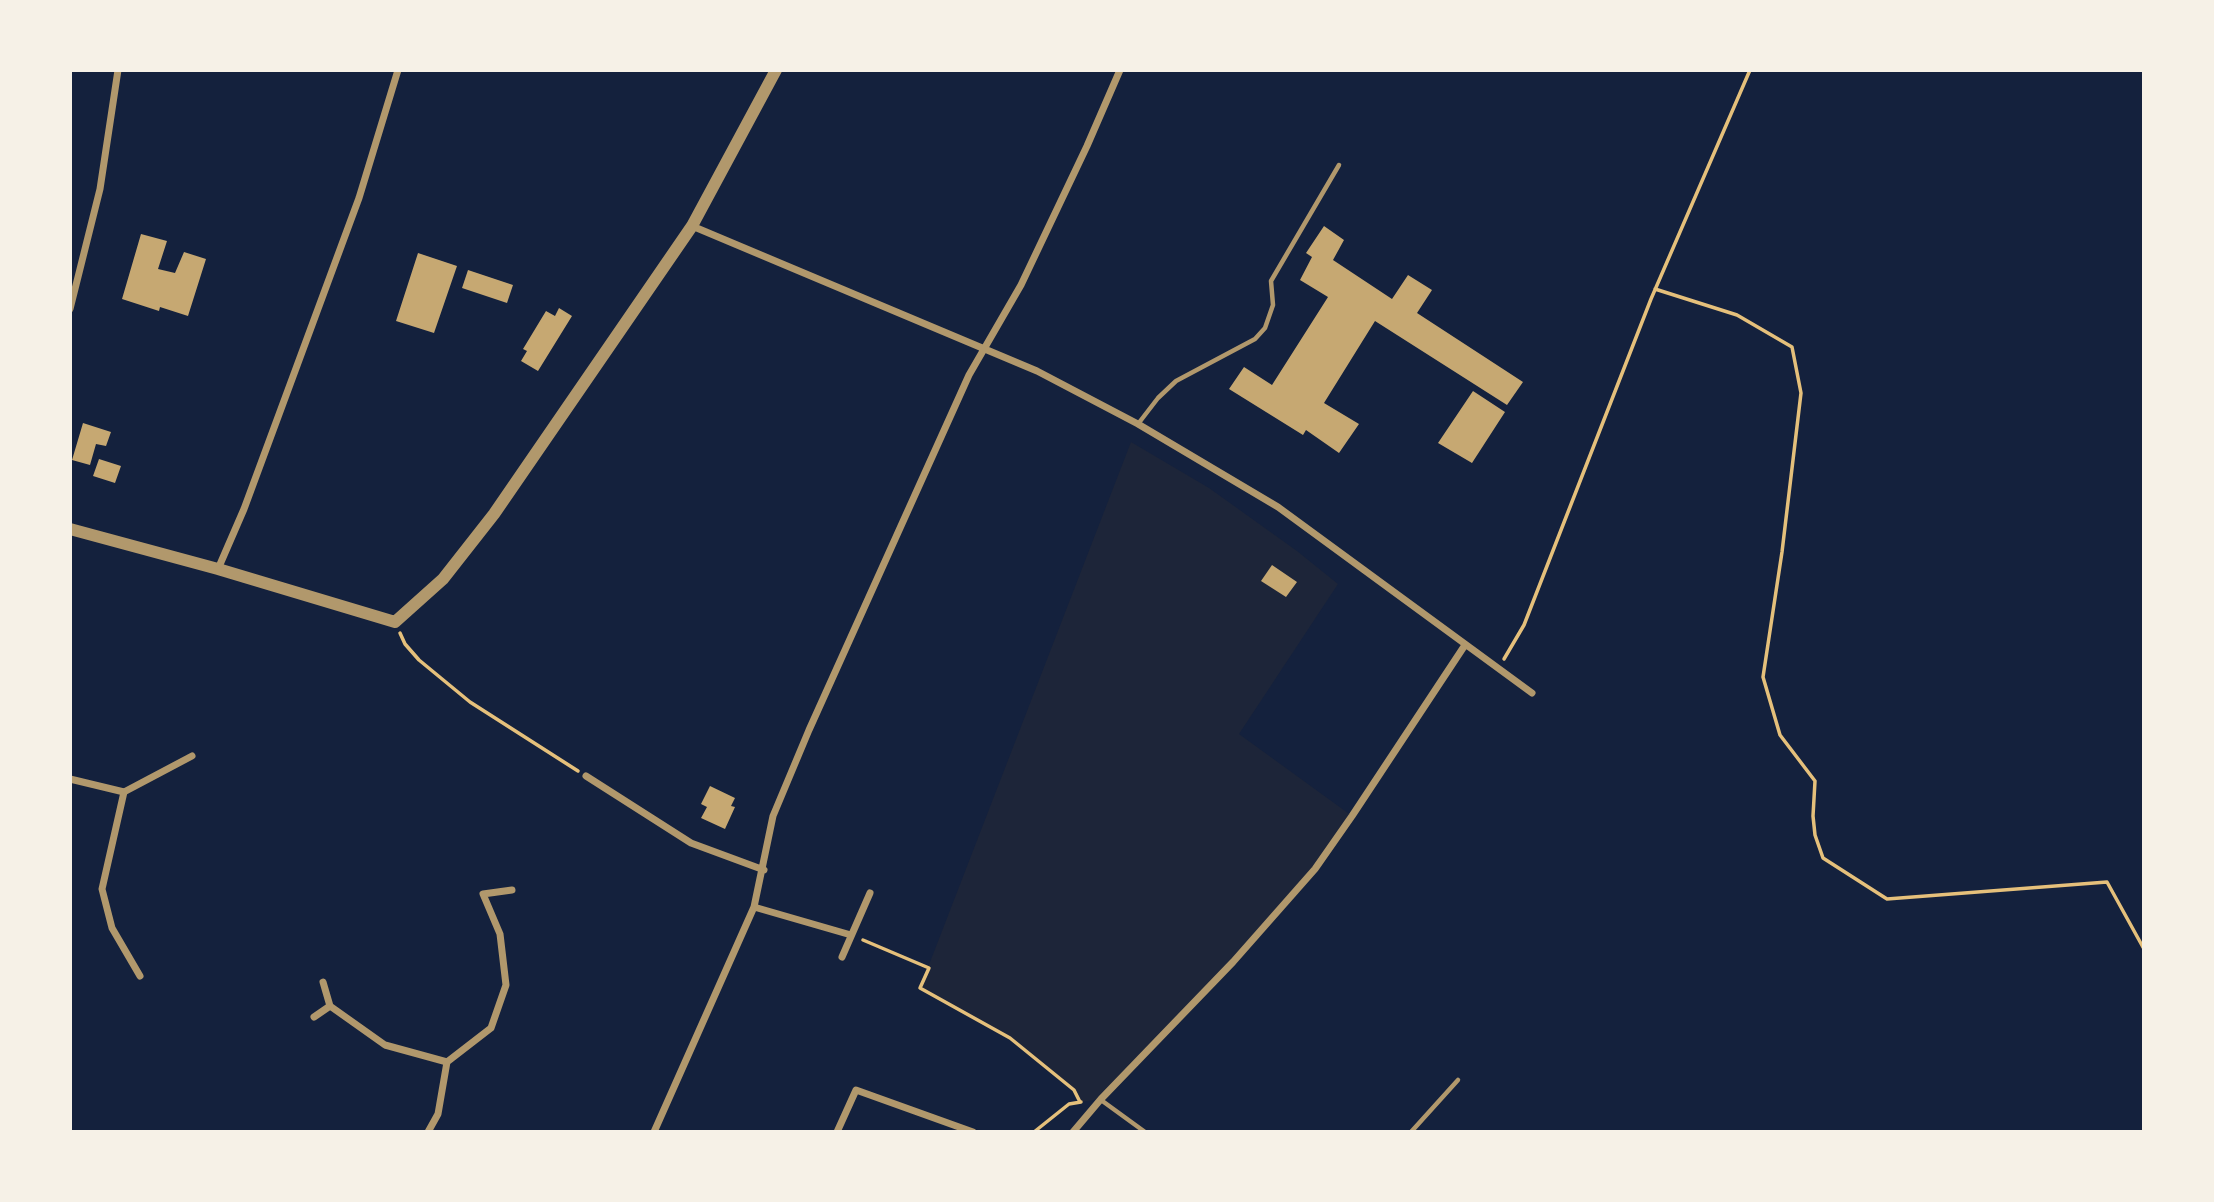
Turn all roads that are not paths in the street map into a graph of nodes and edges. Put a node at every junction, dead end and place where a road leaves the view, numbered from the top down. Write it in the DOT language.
graph roads {
  1 [pos="118,70"];
  2 [pos="398,70"];
  3 [pos="776,70"];
  4 [pos="1120,70"];
  5 [pos="1339,165"];
  6 [pos="692,226"];
  7 [pos="70,309"];
  8 [pos="985,349"];
  9 [pos="1138,424"];
  10 [pos="70,529"];
  11 [pos="218,569"];
  12 [pos="1465,645"];
  13 [pos="1532,693"];
  14 [pos="192,755"];
  15 [pos="586,776"];
  16 [pos="70,779"];
  17 [pos="124,792"];
  18 [pos="764,870"];
  19 [pos="512,890"];
  20 [pos="870,894"];
  21 [pos="754,907"];
  22 [pos="851,935"];
  23 [pos="842,957"];
  24 [pos="140,976"];
  25 [pos="323,982"];
  26 [pos="330,1006"];
  27 [pos="314,1017"];
  28 [pos="447,1062"];
  29 [pos="1458,1080"];
  30 [pos="1101,1099"];
  31 [pos="428,1132"];
  32 [pos="654,1132"];
  33 [pos="836,1132"];
  34 [pos="973,1132"];
  35 [pos="1073,1132"];
  36 [pos="1145,1132"];
  37 [pos="1411,1132"];
  1 -- 7 [label="street"];
  2 -- 11 [label="street"];
  3 -- 6 [label="street"];
  4 -- 8 [label="street"];
  5 -- 9 [label="lane"];
  6 -- 8 [label="street"];
  6 -- 11 [label="street"];
  8 -- 9 [label="street"];
  8 -- 18 [label="street"];
  9 -- 12 [label="street"];
  10 -- 11 [label="street"];
  12 -- 13 [label="street"];
  12 -- 30 [label="street"];
  14 -- 17 [label="street"];
  15 -- 18 [label="street"];
  16 -- 17 [label="street"];
  17 -- 24 [label="street"];
  18 -- 21 [label="street"];
  19 -- 28 [label="street"];
  20 -- 22 [label="street"];
  21 -- 22 [label="street"];
  21 -- 32 [label="street"];
  22 -- 23 [label="street"];
  25 -- 26 [label="street"];
  26 -- 27 [label="street"];
  26 -- 28 [label="street"];
  28 -- 31 [label="street"];
  29 -- 37 [label="lane"];
  30 -- 35 [label="street"];
  30 -- 36 [label="lane"];
  33 -- 34 [label="street"];
}
